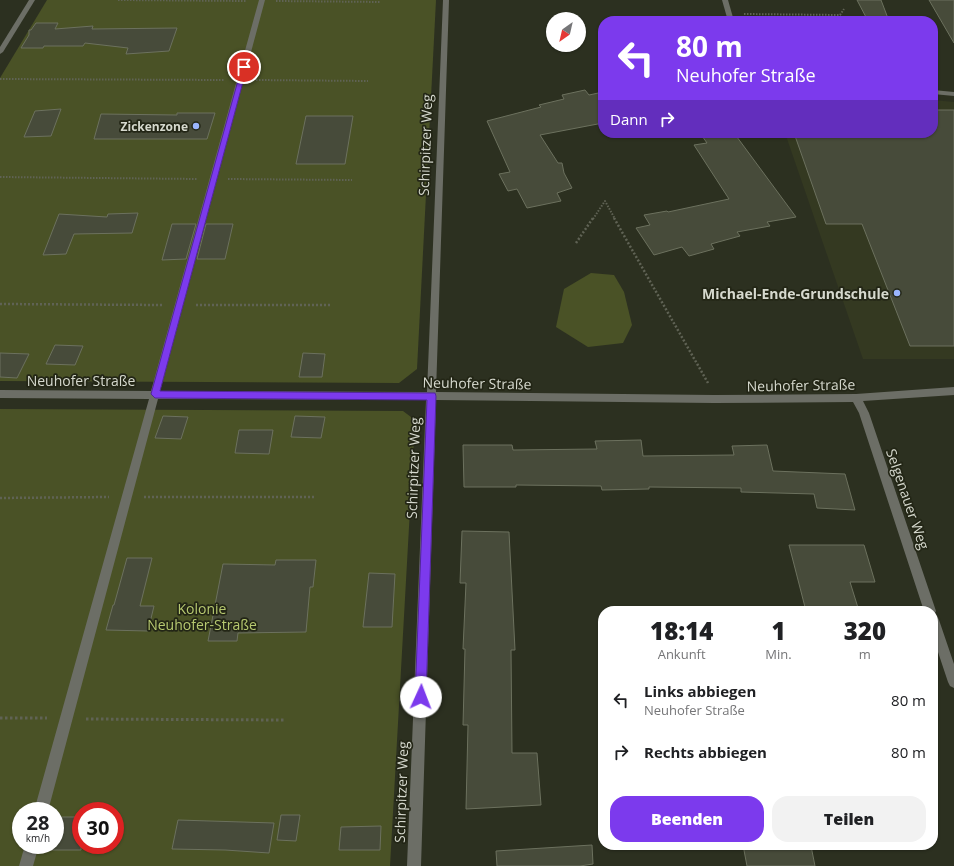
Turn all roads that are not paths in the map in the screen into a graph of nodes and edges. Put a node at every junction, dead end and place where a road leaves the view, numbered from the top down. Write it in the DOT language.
graph roads {
  1 [pos="32,0"];
  2 [pos="262,0"];
  3 [pos="446,0"];
  4 [pos="725,0"];
  5 [pos="730,16"];
  6 [pos="0,52"];
  7 [pos="938,92"];
  8 [pos="954,94"];
  9 [pos="954,390"];
  10 [pos="0,394"];
  11 [pos="155,394"];
  12 [pos="432,396"];
  13 [pos="856,398"];
  14 [pos="928,606"];
  15 [pos="938,635"];
  16 [pos="954,682"];
  17 [pos="43,802"];
  18 [pos="29,854"];
  19 [pos="26,866"];
  20 [pos="414,866"];
  1 -- 6 [label="street"];
  2 -- 11 [label="street"];
  3 -- 12 [label="street, Schirpitzer Weg"];
  4 -- 5 [label="street"];
  7 -- 8 [label="street"];
  9 -- 13 [label="street, Neuhofer Straße"];
  10 -- 11 [label="street, Neuhofer Straße"];
  11 -- 12 [label="street, Neuhofer Straße"];
  11 -- 17 [label="street"];
  12 -- 13 [label="street, Neuhofer Straße"];
  12 -- 20 [label="street, Schirpitzer Weg"];
  13 -- 14 [label="street, Selgenauer Weg"];
  15 -- 16 [label="street"];
  18 -- 19 [label="street"];
}
